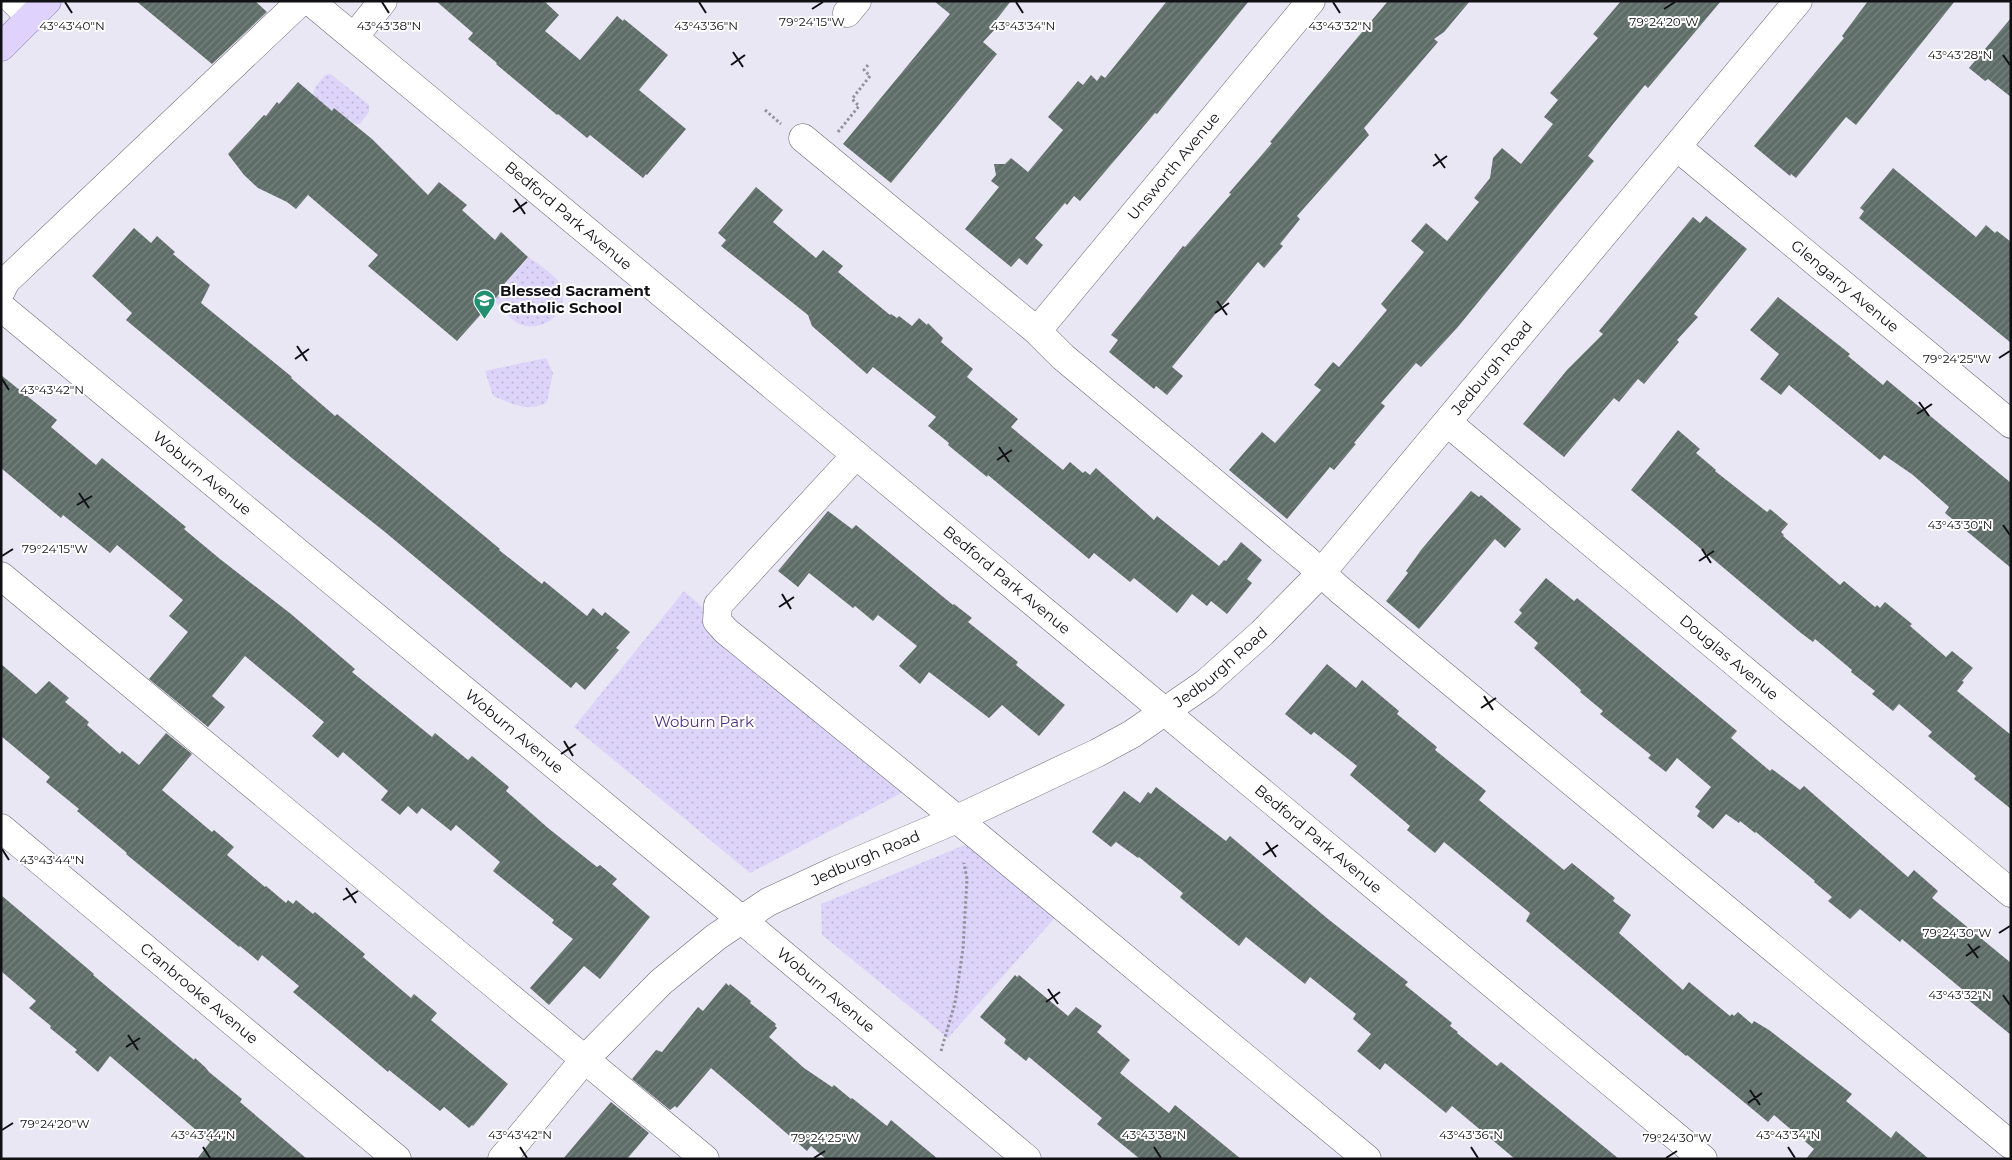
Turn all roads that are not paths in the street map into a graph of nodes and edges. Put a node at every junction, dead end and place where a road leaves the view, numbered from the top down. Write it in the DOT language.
graph roads {
  1 [pos="301,1"];
  2 [pos="310,1"];
  3 [pos="383,1"];
  4 [pos="1311,1"];
  5 [pos="1798,1"];
  6 [pos="31,7"];
  7 [pos="354,37"];
  8 [pos="1,48"];
  9 [pos="804,138"];
  10 [pos="1677,147"];
  11 [pos="1,291"];
  12 [pos="1,307"];
  13 [pos="1037,331"];
  14 [pos="1448,423"];
  15 [pos="2011,424"];
  16 [pos="856,455"];
  17 [pos="1321,573"];
  18 [pos="1,576"];
  19 [pos="1166,711"];
  20 [pos="956,819"];
  21 [pos="1,828"];
  22 [pos="2011,893"];
  23 [pos="742,920"];
  24 [pos="586,1059"];
  25 [pos="2011,1145"];
  26 [pos="396,1159"];
  27 [pos="502,1159"];
  28 [pos="705,1159"];
  29 [pos="1027,1159"];
  30 [pos="1367,1159"];
  31 [pos="1703,1159"];
  1 -- 11 [label="street"];
  2 -- 7 [label="street, Bedford Park Avenue"];
  3 -- 7 [label="street"];
  4 -- 13 [label="street, Unsworth Avenue"];
  5 -- 10 [label="street, Jedburgh Road"];
  6 -- 8 [label="main road"];
  7 -- 16 [label="street, Bedford Park Avenue"];
  9 -- 13 [label="street"];
  10 -- 14 [label="street, Jedburgh Road"];
  10 -- 15 [label="street, Glengarry Avenue"];
  12 -- 23 [label="street, Woburn Avenue"];
  13 -- 17 [label="street"];
  14 -- 17 [label="street, Jedburgh Road"];
  14 -- 22 [label="street, Douglas Avenue"];
  16 -- 19 [label="street, Bedford Park Avenue"];
  16 -- 20 [label="street"];
  17 -- 19 [label="street, Jedburgh Road"];
  17 -- 25 [label="street"];
  18 -- 24 [label="street"];
  19 -- 20 [label="street, Jedburgh Road"];
  19 -- 31 [label="street, Bedford Park Avenue"];
  20 -- 23 [label="street, Jedburgh Road"];
  20 -- 30 [label="street"];
  21 -- 26 [label="street, Cranbrooke Avenue"];
  23 -- 24 [label="street, Jedburgh Road"];
  23 -- 29 [label="street, Woburn Avenue"];
  24 -- 27 [label="street, Jedburgh Road"];
  24 -- 28 [label="street"];
}
